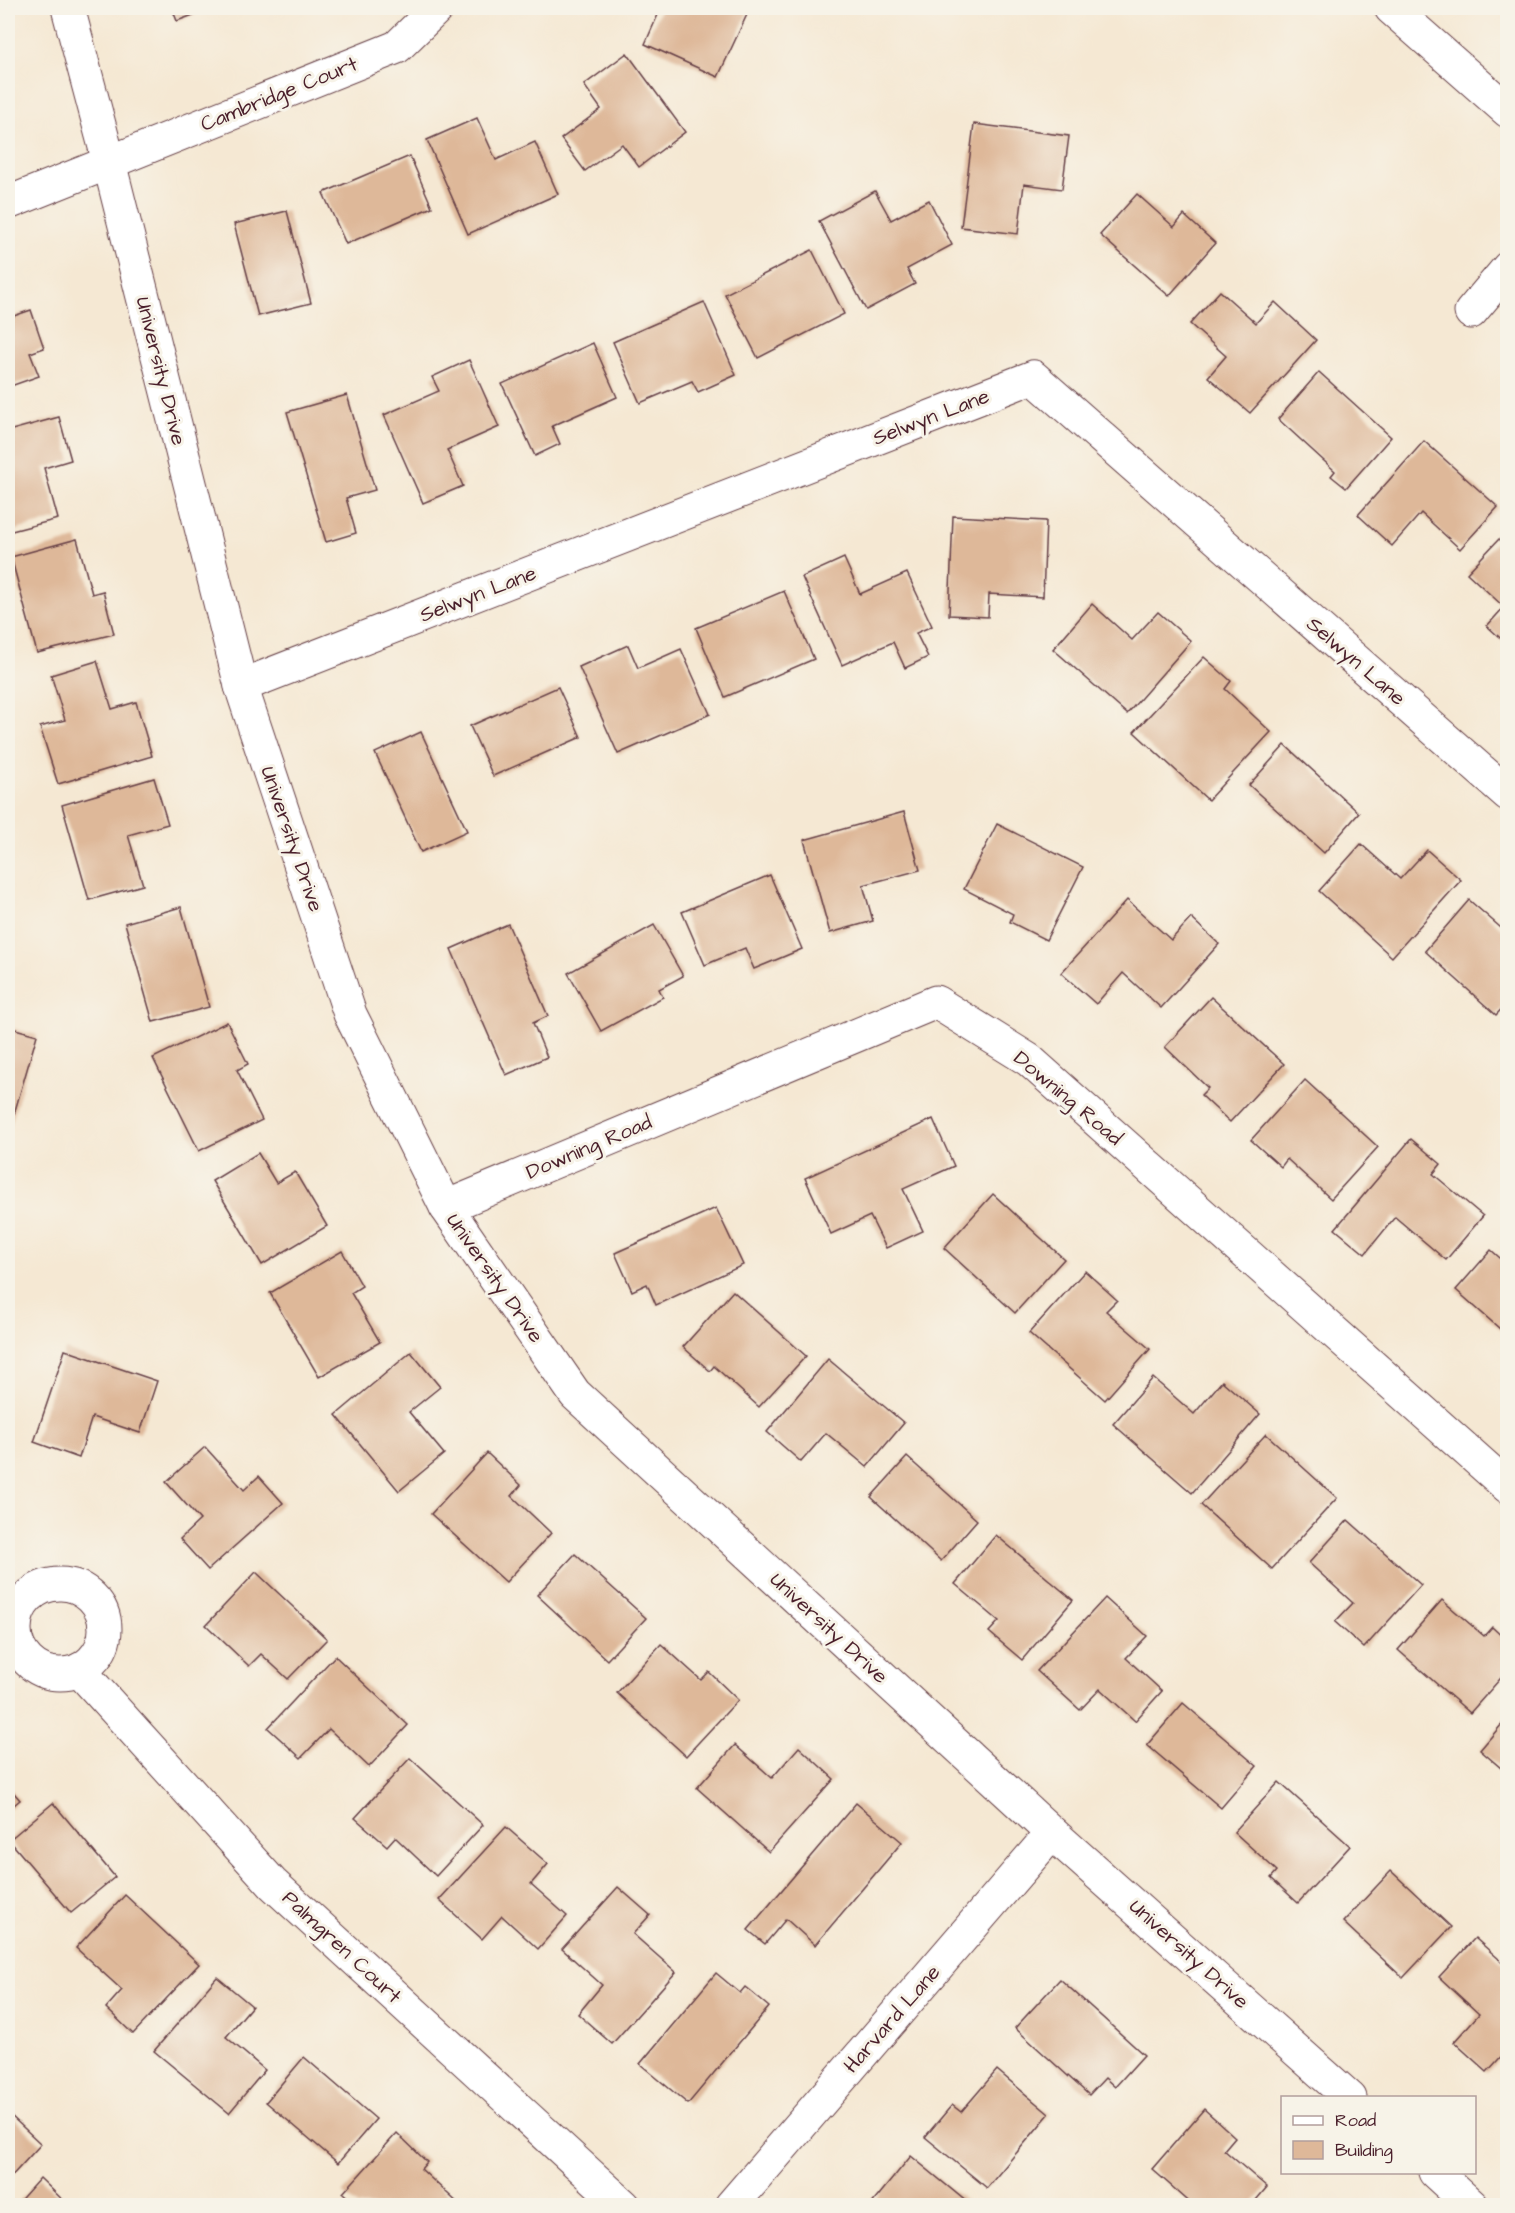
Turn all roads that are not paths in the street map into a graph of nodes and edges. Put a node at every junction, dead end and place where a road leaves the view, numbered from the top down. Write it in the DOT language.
graph roads {
  1 [pos="68,8"];
  2 [pos="437,8"];
  3 [pos="1391,8"];
  4 [pos="1508,111"];
  5 [pos="109,162"];
  6 [pos="8,203"];
  7 [pos="1508,268"];
  8 [pos="1471,312"];
  9 [pos="241,686"];
  10 [pos="1508,794"];
  11 [pos="446,1207"];
  12 [pos="1508,1487"];
  13 [pos="79,1670"];
  14 [pos="1052,1833"];
  15 [pos="1349,2096"];
  16 [pos="1437,2174"];
  17 [pos="624,2205"];
  18 [pos="731,2205"];
  19 [pos="1472,2205"];
  1 -- 5 [label="street, University Drive"];
  2 -- 5 [label="street, Cambridge Court"];
  3 -- 4 [label="street"];
  5 -- 6 [label="street, Cambridge Court"];
  5 -- 9 [label="street, University Drive"];
  7 -- 8 [label="street"];
  9 -- 10 [label="street, Selwyn Lane"];
  9 -- 11 [label="street, University Drive"];
  11 -- 12 [label="street, Downing Road"];
  11 -- 14 [label="street, University Drive"];
  13 -- 17 [label="street, Palmgren Court"];
  14 -- 15 [label="street, University Drive"];
  14 -- 18 [label="street, Harvard Lane"];
  16 -- 19 [label="street"];
}
